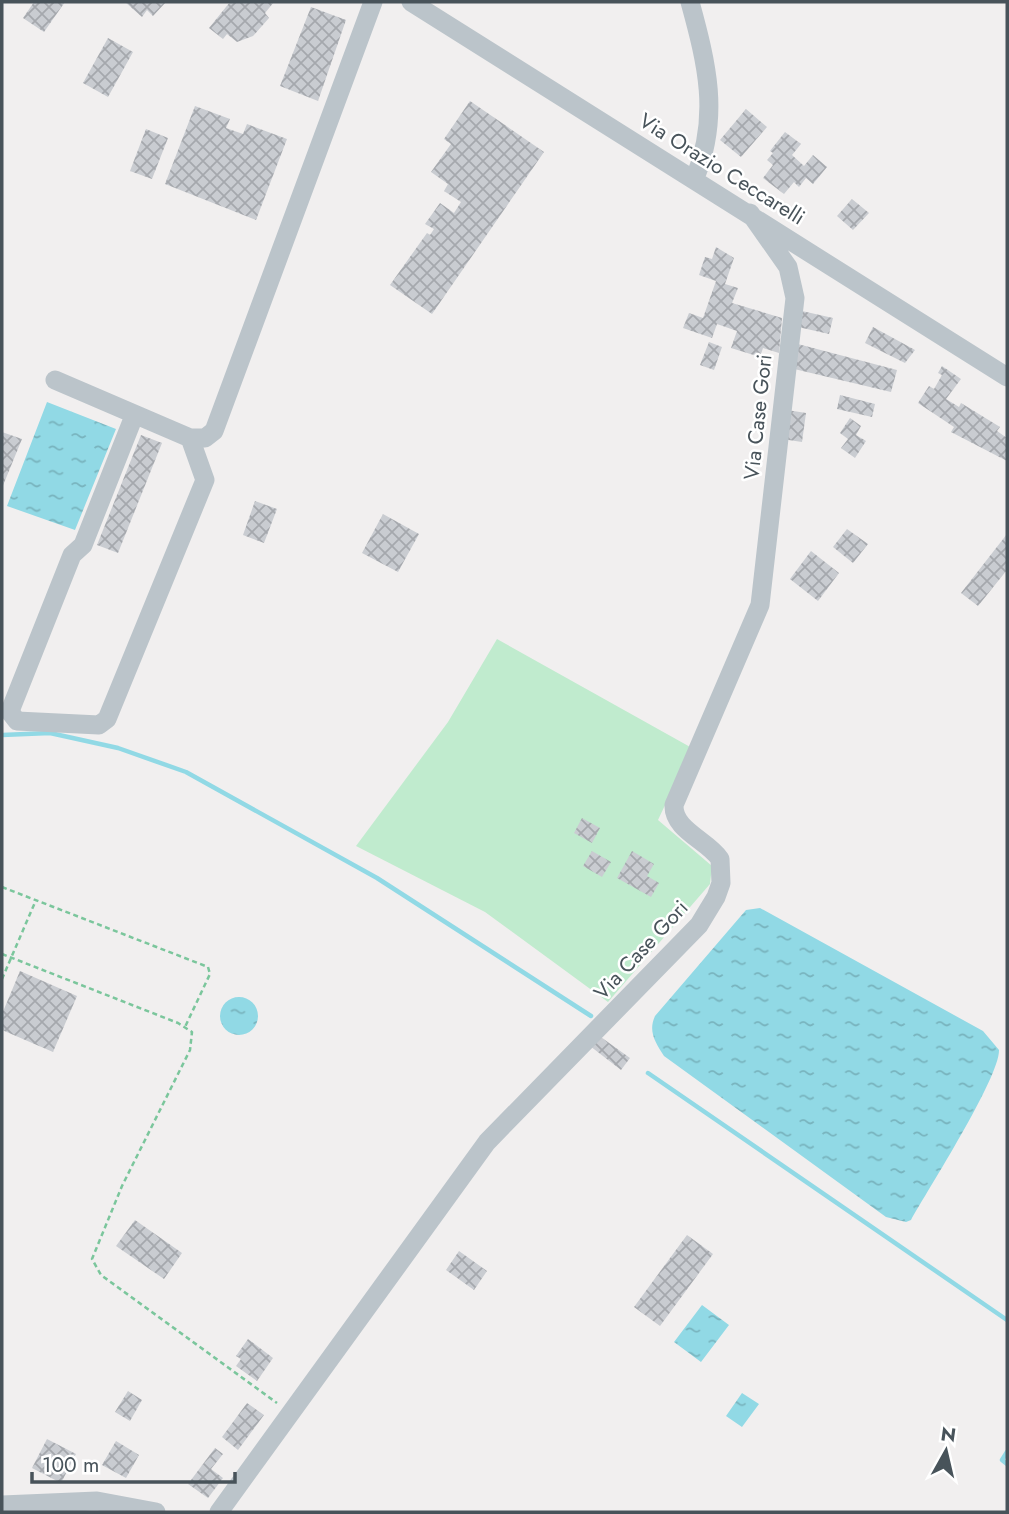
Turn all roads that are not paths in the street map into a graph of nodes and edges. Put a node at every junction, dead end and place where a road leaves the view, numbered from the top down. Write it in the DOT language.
graph roads {
  1 [pos="373,2"];
  2 [pos="411,2"];
  3 [pos="690,2"];
  4 [pos="695,178"];
  5 [pos="750,214"];
  6 [pos="1007,377"];
  7 [pos="55,380"];
  8 [pos="135,416"];
  9 [pos="190,438"];
  10 [pos="2,1505"];
  11 [pos="156,1512"];
  12 [pos="219,1512"];
  1 -- 9 [label="street"];
  2 -- 4 [label="street, Via Orazio Ceccarelli"];
  3 -- 4 [label="street"];
  4 -- 5 [label="street, Via Orazio Ceccarelli"];
  5 -- 6 [label="street, Via Orazio Ceccarelli"];
  5 -- 12 [label="street, Via Case Gori"];
  7 -- 8 [label="street"];
  8 -- 9 [label="street"];
  8 -- 9 [label="street"];
  10 -- 11 [label="street"];
}
